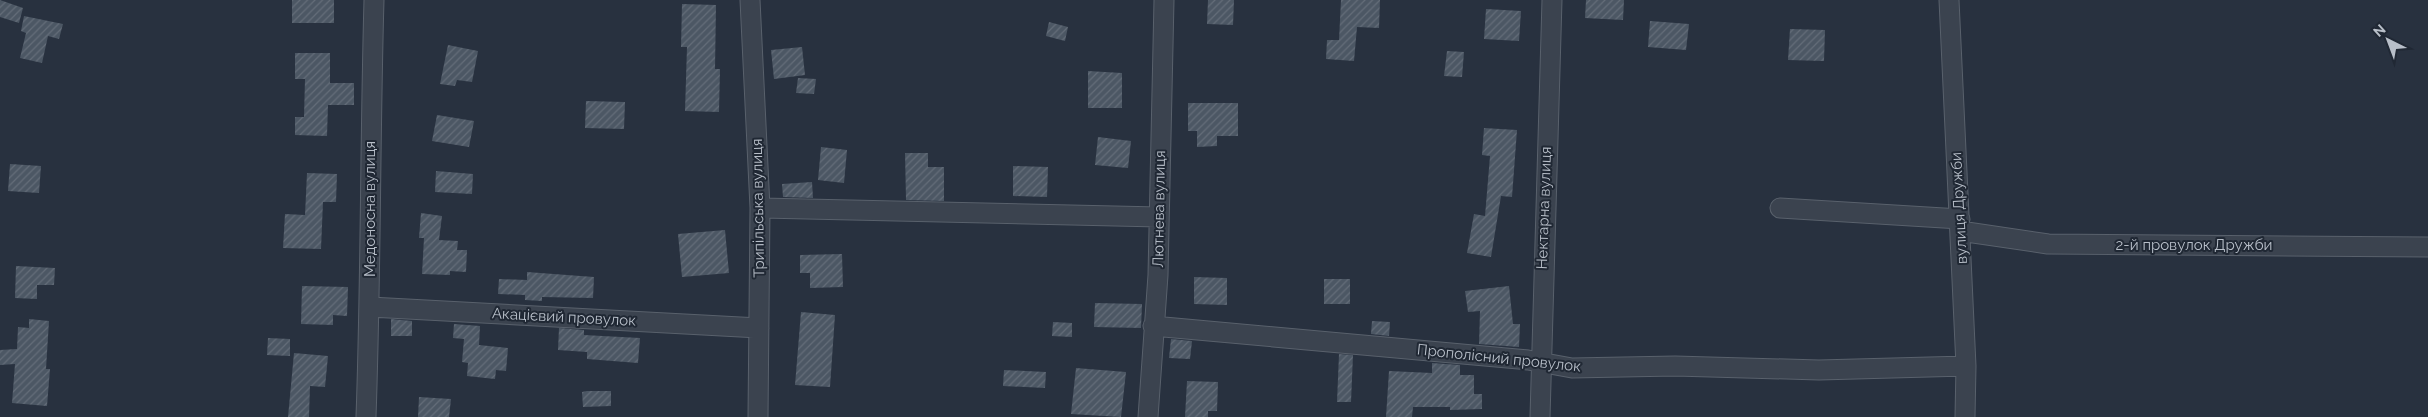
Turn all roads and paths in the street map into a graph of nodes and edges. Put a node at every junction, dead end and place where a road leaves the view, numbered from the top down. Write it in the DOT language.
graph roads {
  1 [pos="374,0"];
  2 [pos="750,0"];
  3 [pos="1164,0"];
  4 [pos="1552,0"];
  5 [pos="1949,0"];
  6 [pos="760,208"];
  7 [pos="1780,208"];
  8 [pos="1159,217"];
  9 [pos="1960,225"];
  10 [pos="2428,247"];
  11 [pos="370,307"];
  12 [pos="1153,326"];
  13 [pos="759,328"];
  14 [pos="1541,364"];
  15 [pos="1966,366"];
  16 [pos="366,417"];
  17 [pos="758,417"];
  18 [pos="1148,417"];
  19 [pos="1540,417"];
  20 [pos="1965,417"];
  1 -- 11 [label="street, Медоносна вулиця"];
  2 -- 6 [label="street, Трипільська вулиця"];
  3 -- 8 [label="street, Лютнева вулиця"];
  4 -- 14 [label="street, Нектарна вулиця"];
  5 -- 9 [label="street, вулиця Дружби"];
  6 -- 8 [label="street"];
  6 -- 13 [label="street, Трипільська вулиця"];
  7 -- 9 [label="street, 2-й провулок Дружби"];
  8 -- 12 [label="street, Лютнева вулиця"];
  9 -- 10 [label="street, 2-й провулок Дружби"];
  9 -- 15 [label="street, вулиця Дружби"];
  11 -- 13 [label="street, Акацієвий провулок"];
  11 -- 16 [label="street, Медоносна вулиця"];
  12 -- 14 [label="street, Прополісний провулок"];
  12 -- 18 [label="street, Лютнева вулиця"];
  13 -- 17 [label="street, Трипільська вулиця"];
  14 -- 15 [label="street, Прополісний провулок"];
  14 -- 19 [label="street, Нектарна вулиця"];
  15 -- 20 [label="street, вулиця Дружби"];
}
